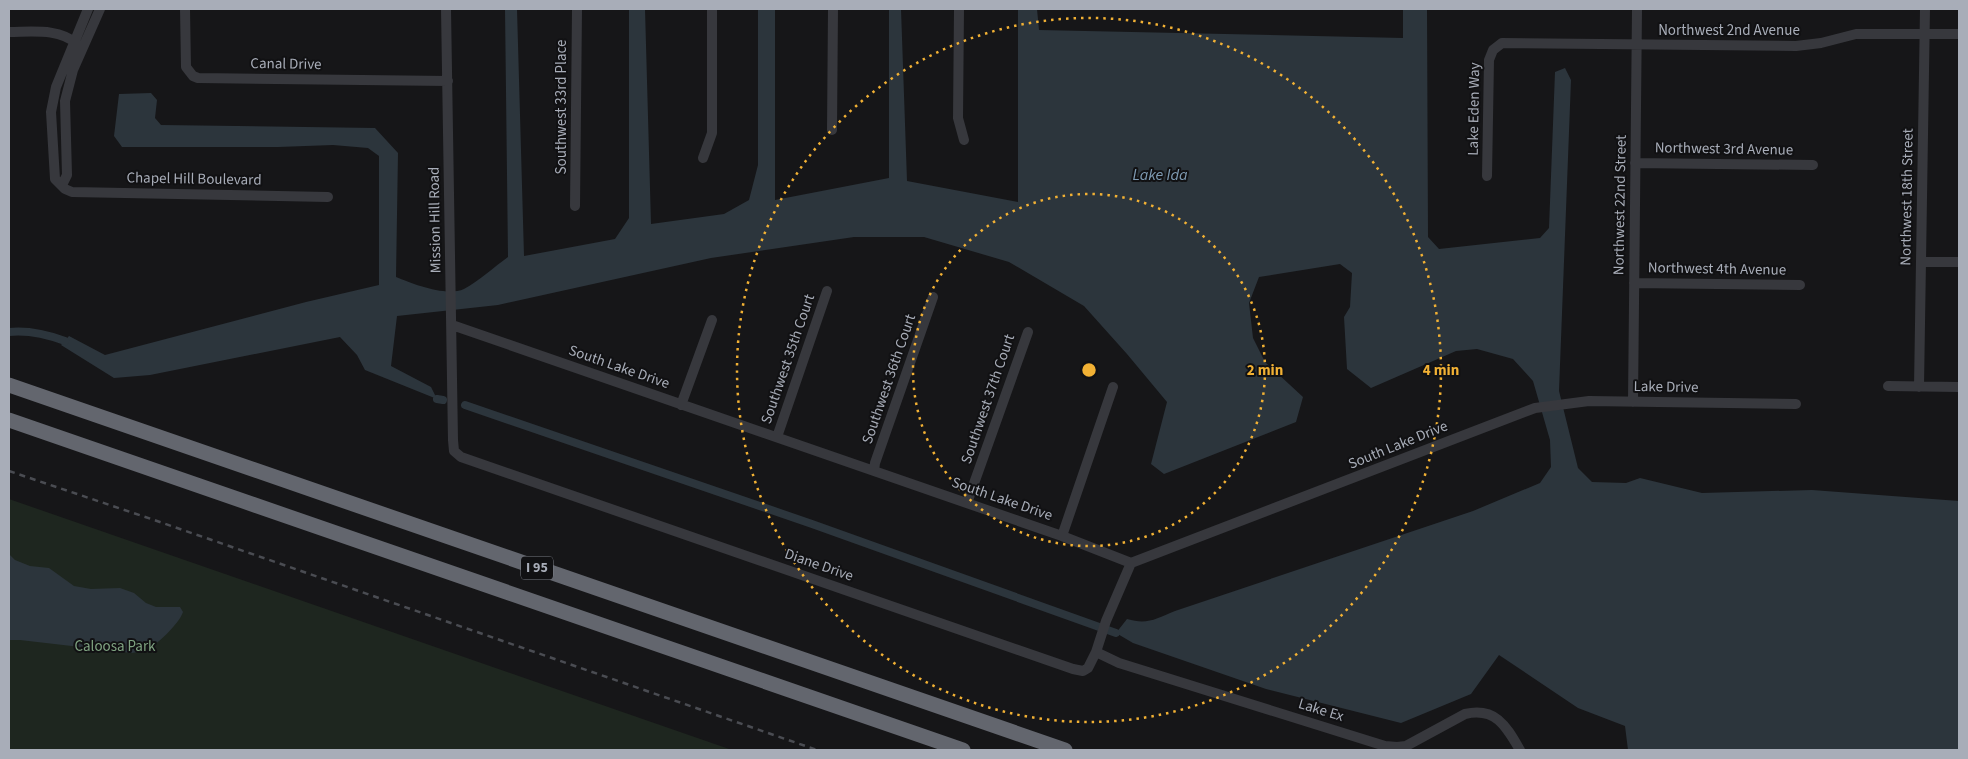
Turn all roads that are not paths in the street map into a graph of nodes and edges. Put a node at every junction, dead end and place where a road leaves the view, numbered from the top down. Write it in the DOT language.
graph roads {
  1 [pos="88,9"];
  2 [pos="100,9"];
  3 [pos="184,9"];
  4 [pos="446,9"];
  5 [pos="576,9"];
  6 [pos="712,9"];
  7 [pos="833,9"];
  8 [pos="959,9"];
  9 [pos="1637,9"];
  10 [pos="1925,9"];
  11 [pos="9,32"];
  12 [pos="1925,33"];
  13 [pos="1959,34"];
  14 [pos="74,41"];
  15 [pos="1636,44"];
  16 [pos="1497,46"];
  17 [pos="82,48"];
  18 [pos="448,81"];
  19 [pos="832,130"];
  20 [pos="964,140"];
  21 [pos="703,158"];
  22 [pos="1635,163"];
  23 [pos="1813,165"];
  24 [pos="1487,176"];
  25 [pos="62,186"];
  26 [pos="328,197"];
  27 [pos="575,206"];
  28 [pos="1921,262"];
  29 [pos="1959,262"];
  30 [pos="1634,283"];
  31 [pos="1800,284"];
  32 [pos="827,291"];
  33 [pos="933,298"];
  34 [pos="712,320"];
  35 [pos="452,325"];
  36 [pos="1028,332"];
  37 [pos="9,385"];
  38 [pos="1888,386"];
  39 [pos="1113,387"];
  40 [pos="1919,387"];
  41 [pos="1959,387"];
  42 [pos="1633,402"];
  43 [pos="1796,404"];
  44 [pos="681,405"];
  45 [pos="1535,408"];
  46 [pos="9,420"];
  47 [pos="453,430"];
  48 [pos="777,437"];
  49 [pos="874,472"];
  50 [pos="967,504"];
  51 [pos="1062,536"];
  52 [pos="1131,563"];
  53 [pos="1096,652"];
  54 [pos="963,750"];
  55 [pos="1065,750"];
  56 [pos="1520,750"];
  1 -- 14 [label="street"];
  2 -- 17 [label="street"];
  3 -- 18 [label="street, Canal Drive"];
  4 -- 18 [label="street, Mission Hill Road"];
  5 -- 27 [label="street, Southwest 33rd Place"];
  6 -- 21 [label="street"];
  7 -- 19 [label="street"];
  8 -- 20 [label="street"];
  9 -- 15 [label="street, Northwest 22nd Street"];
  10 -- 12 [label="street, Northwest 18th Street"];
  11 -- 14 [label="street"];
  12 -- 13 [label="street, Northwest 2nd Avenue"];
  12 -- 15 [label="street, Northwest 2nd Avenue"];
  12 -- 28 [label="street, Northwest 18th Street"];
  14 -- 17 [label="street"];
  14 -- 25 [label="street"];
  15 -- 16 [label="street, Northwest 2nd Avenue"];
  15 -- 22 [label="street, Northwest 22nd Street"];
  16 -- 24 [label="street, Lake Eden Way"];
  17 -- 25 [label="street"];
  18 -- 35 [label="street, Mission Hill Road"];
  22 -- 23 [label="street, Northwest 3rd Avenue"];
  22 -- 30 [label="street, Northwest 22nd Street"];
  25 -- 26 [label="street, Chapel Hill Boulevard"];
  28 -- 29 [label="street"];
  28 -- 40 [label="street, Northwest 18th Street"];
  30 -- 31 [label="street, Northwest 4th Avenue"];
  30 -- 42 [label="street, Northwest 22nd Street"];
  32 -- 48 [label="street, Southwest 35th Court"];
  33 -- 49 [label="street, Southwest 36th Court"];
  34 -- 44 [label="street"];
  35 -- 44 [label="street, South Lake Drive"];
  35 -- 47 [label="street, Mission Hill Road"];
  36 -- 50 [label="street, Southwest 37th Court"];
  37 -- 55 [label="highway, I 95"];
  38 -- 40 [label="street"];
  39 -- 51 [label="street"];
  40 -- 41 [label="street"];
  42 -- 43 [label="street, Lake Drive"];
  42 -- 45 [label="street, Lake Drive"];
  44 -- 48 [label="street, South Lake Drive"];
  45 -- 52 [label="street, South Lake Drive"];
  46 -- 54 [label="highway, I 95"];
  47 -- 53 [label="street, Diane Drive"];
  48 -- 49 [label="street, South Lake Drive"];
  49 -- 50 [label="street, South Lake Drive"];
  50 -- 51 [label="street, South Lake Drive"];
  51 -- 52 [label="street, South Lake Drive"];
  52 -- 53 [label="street, Diane Drive"];
  53 -- 56 [label="street, Lake Ex"];
}
